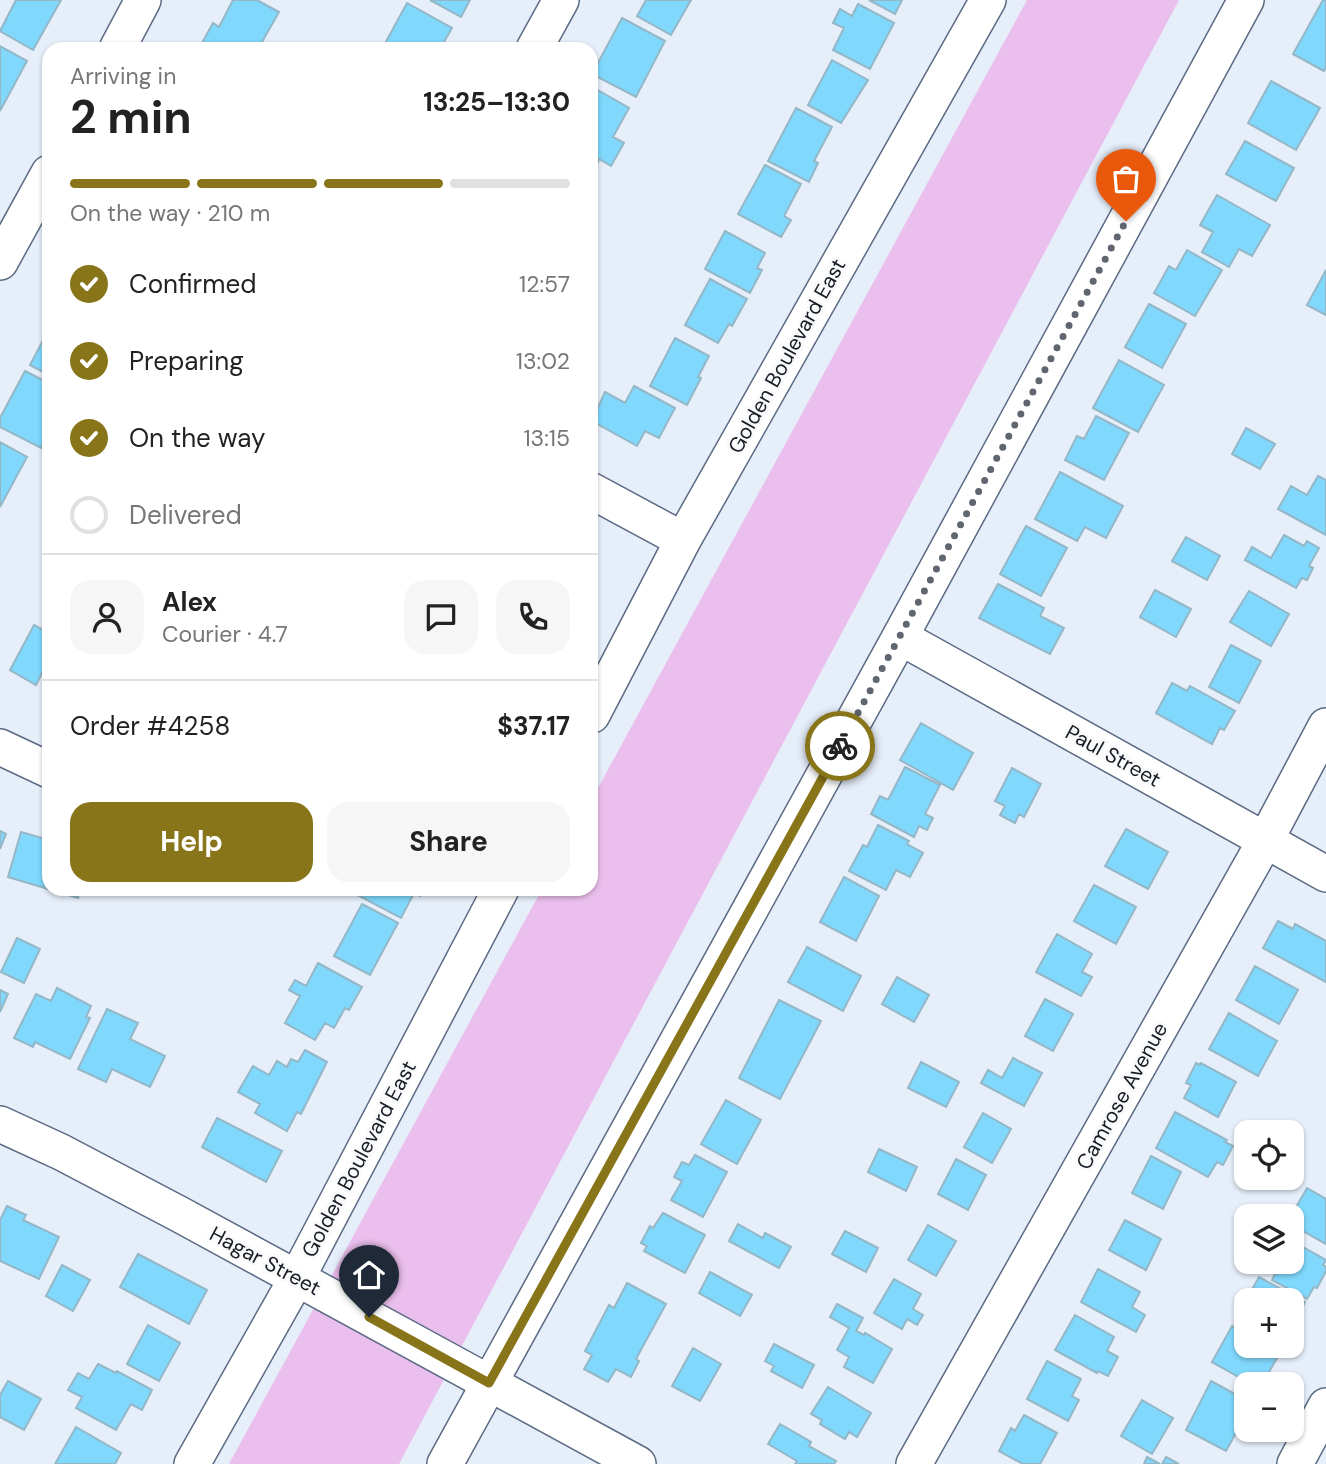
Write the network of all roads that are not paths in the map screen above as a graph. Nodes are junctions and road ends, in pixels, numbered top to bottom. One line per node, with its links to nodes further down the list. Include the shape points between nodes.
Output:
1 (143, 0): 5 (street)
2 (561, 0): 6 (street)
3 (988, 0): 10 (street, Golden Boulevard East)
4 (1246, 0): 11 (street)
5 (121, 42)
6 (538, 42)
7 (42, 186): 8 (street)
8 (0, 262)
9 (598, 494): 10 (street)
10 (683, 540): 12 (street, Golden Boulevard East)
11 (900, 637): 16 (street, Paul Street); 21 (street)
12 (598, 703)
13 (1326, 726): 16 (street, Camrose Avenue)
14 (0, 747): 15 (street)
15 (42, 767)
16 (1265, 841): 17 (street, Paul Street); 26 (street, Camrose Avenue)
17 (1326, 874)
18 (496, 896): 20 (street, Golden Boulevard East)
19 (0, 1124): 20 (street, Hagar Street)
20 (297, 1278): 21 (street, Hagar Street); 23 (street, Golden Boulevard East)
21 (489, 1383): 24 (street); 25 (street, Hagar Street)
22 (1326, 1406): 27 (street)
23 (192, 1464)
24 (445, 1464)
25 (638, 1464)
26 (914, 1464)
27 (1295, 1464)

